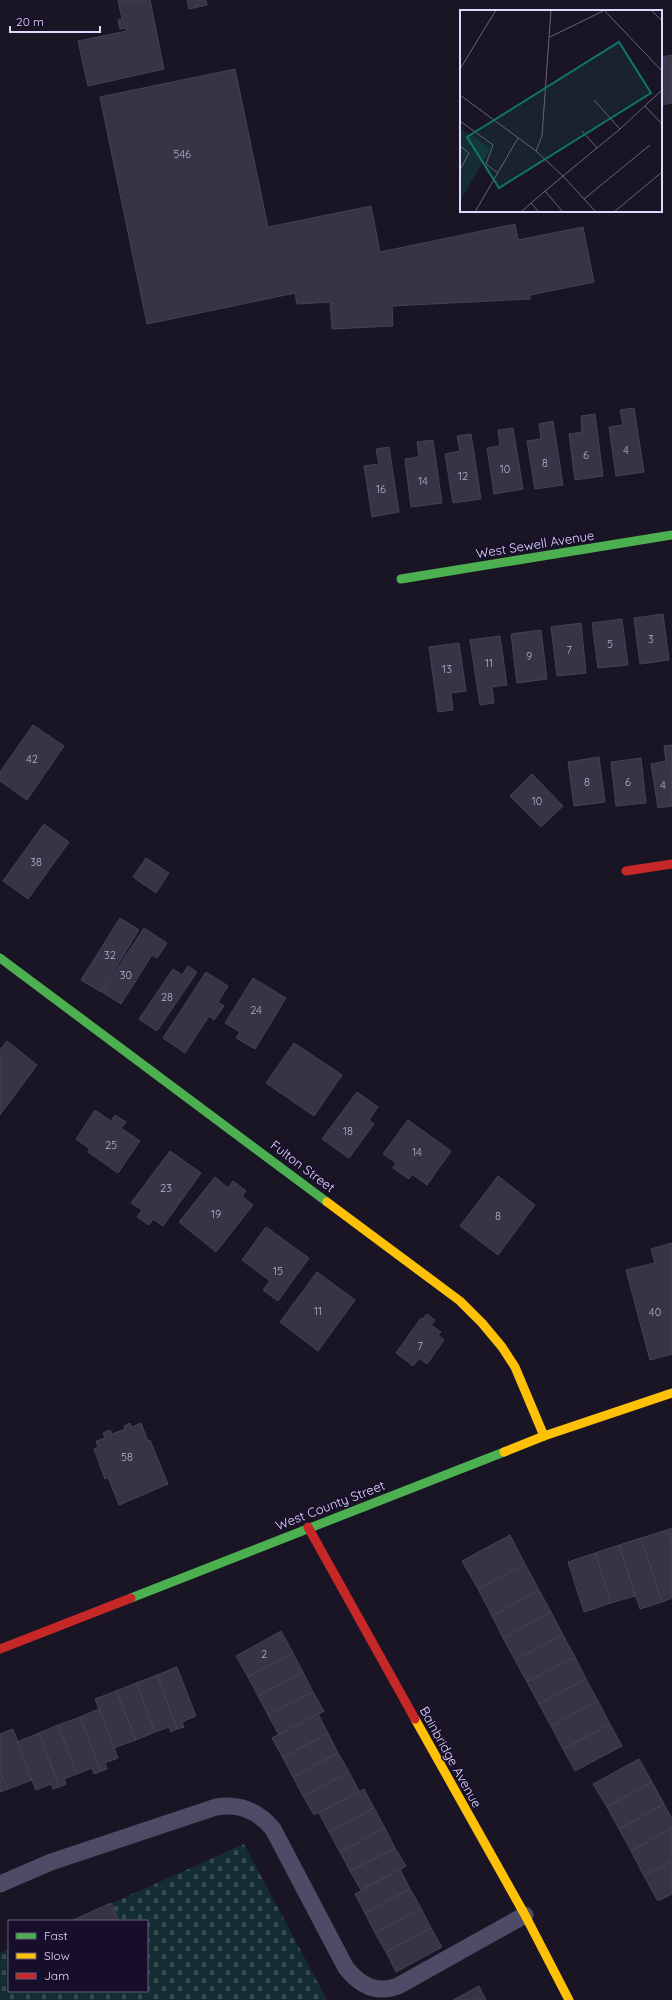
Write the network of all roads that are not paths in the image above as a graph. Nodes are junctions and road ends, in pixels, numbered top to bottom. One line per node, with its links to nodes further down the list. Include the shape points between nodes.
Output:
1 (672, 535): 2 (street, West Sewell Avenue)
2 (401, 579)
3 (672, 864): 4 (street)
4 (626, 871)
5 (0, 958): 7 (street, Fulton Street, via 460,1301 503,1348 532,1405)
6 (672, 1393): 7 (street, West County Street)
7 (544, 1436): 8 (street, West County Street)
8 (308, 1528): 9 (street, West County Street); 11 (street, Bainbridge Avenue)
9 (0, 1649)
10 (0, 1884): 11 (lane, via 51,1862 228,1805 250,1810 263,1819 272,1830 346,1968 368,1987 378,1990 398,1986)
11 (525, 1915): 12 (street, Bainbridge Avenue)
12 (569, 2000)

